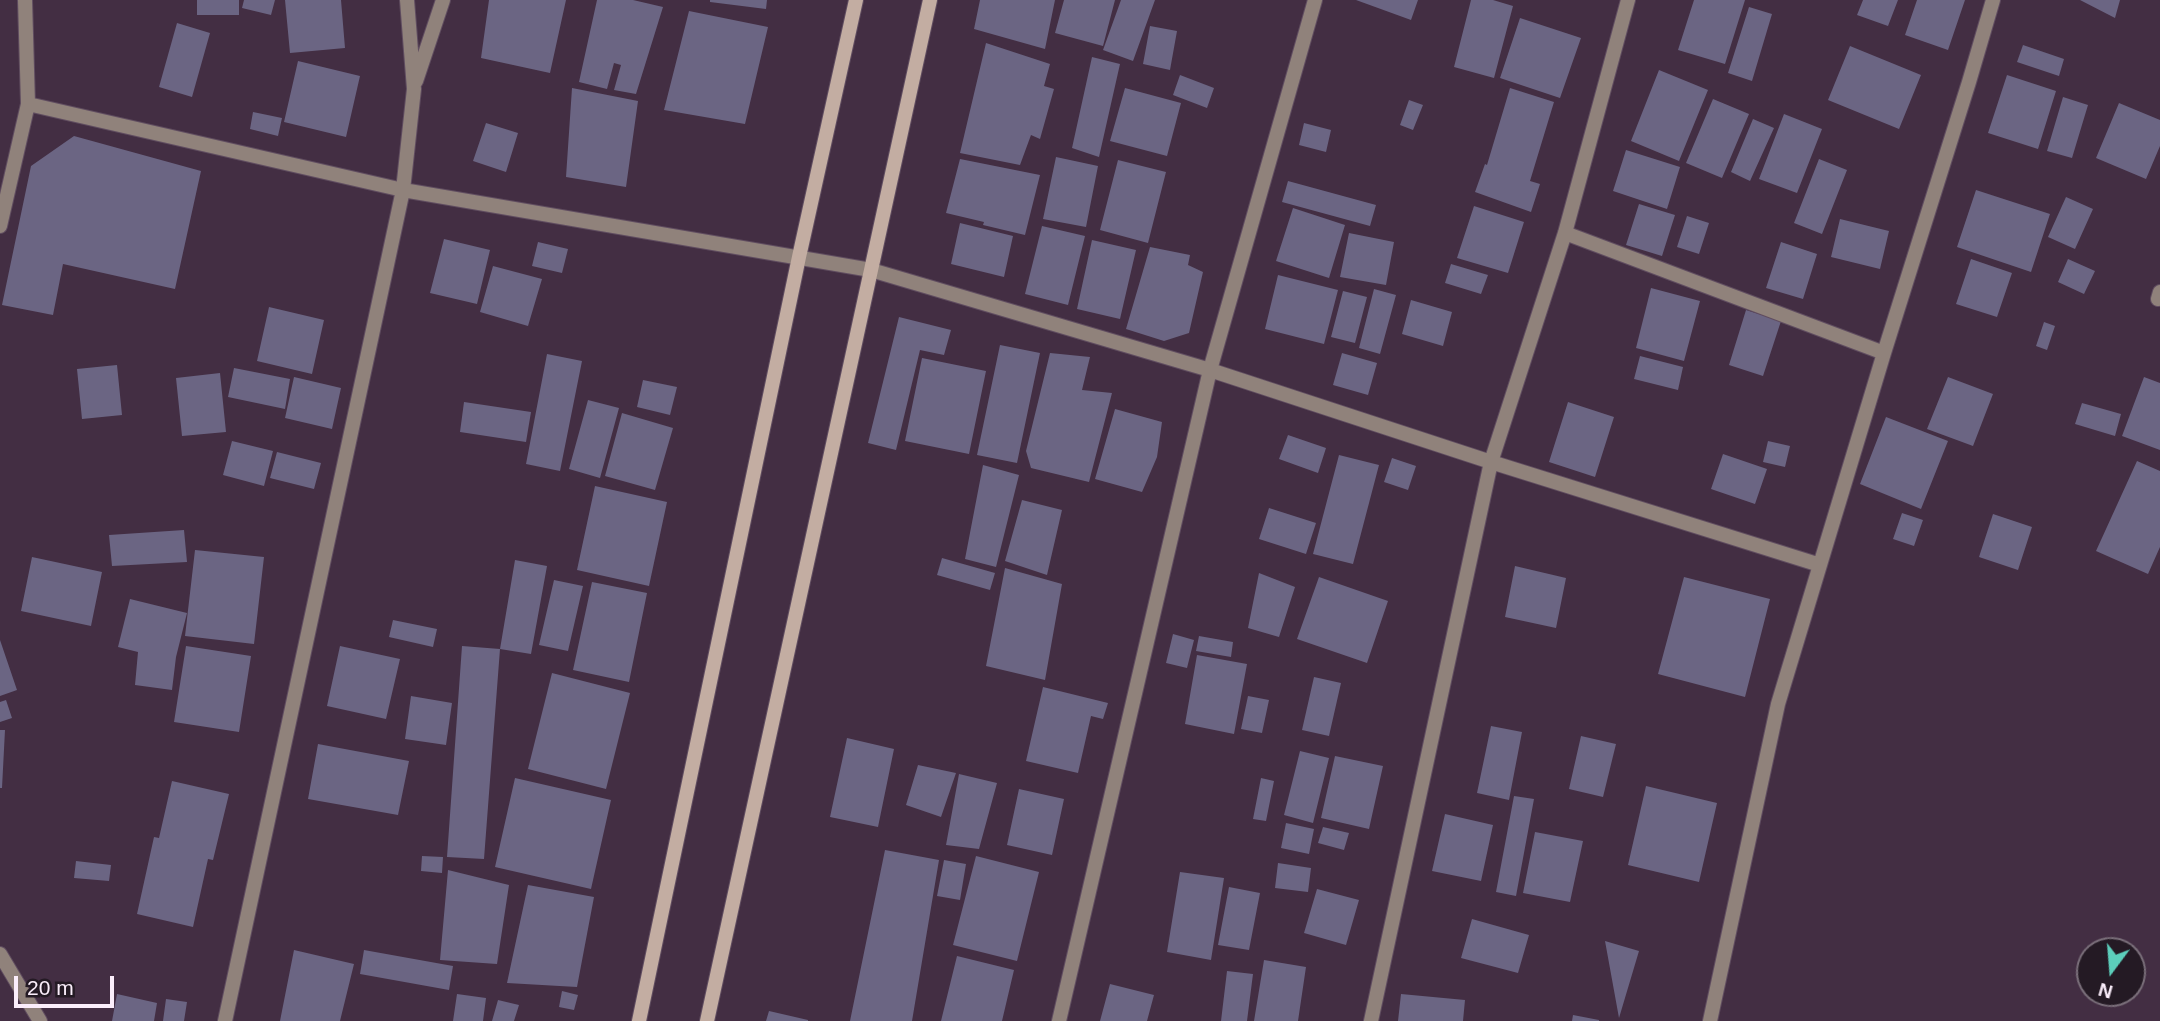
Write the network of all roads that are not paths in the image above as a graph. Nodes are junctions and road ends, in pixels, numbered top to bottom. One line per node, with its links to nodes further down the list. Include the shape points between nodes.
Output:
1 (25, 0): 10 (street)
2 (407, 0): 9 (street)
3 (443, 0): 9 (street)
4 (856, 0): 14 (main road)
5 (930, 0): 15 (main road)
6 (1315, 0): 17 (street)
7 (1628, 0): 13 (street)
8 (1993, 0): 16 (street)
9 (414, 89): 11 (street)
10 (28, 104): 11 (street); 12 (street)
11 (403, 190): 14 (street); 22 (street)
12 (0, 226)
13 (1564, 233): 16 (street); 18 (street)
14 (799, 257): 15 (street); 23 (main road)
15 (871, 270): 17 (street); 24 (main road)
16 (1884, 353): 19 (street)
17 (1210, 370): 18 (street); 25 (street)
18 (1491, 462): 19 (street); 26 (street)
19 (1820, 565): 27 (street, via 1778,704)
20 (0, 954): 21 (street)
21 (40, 1021)
22 (225, 1021)
23 (639, 1021)
24 (707, 1021)
25 (1059, 1021)
26 (1371, 1021)
27 (1710, 1021)

